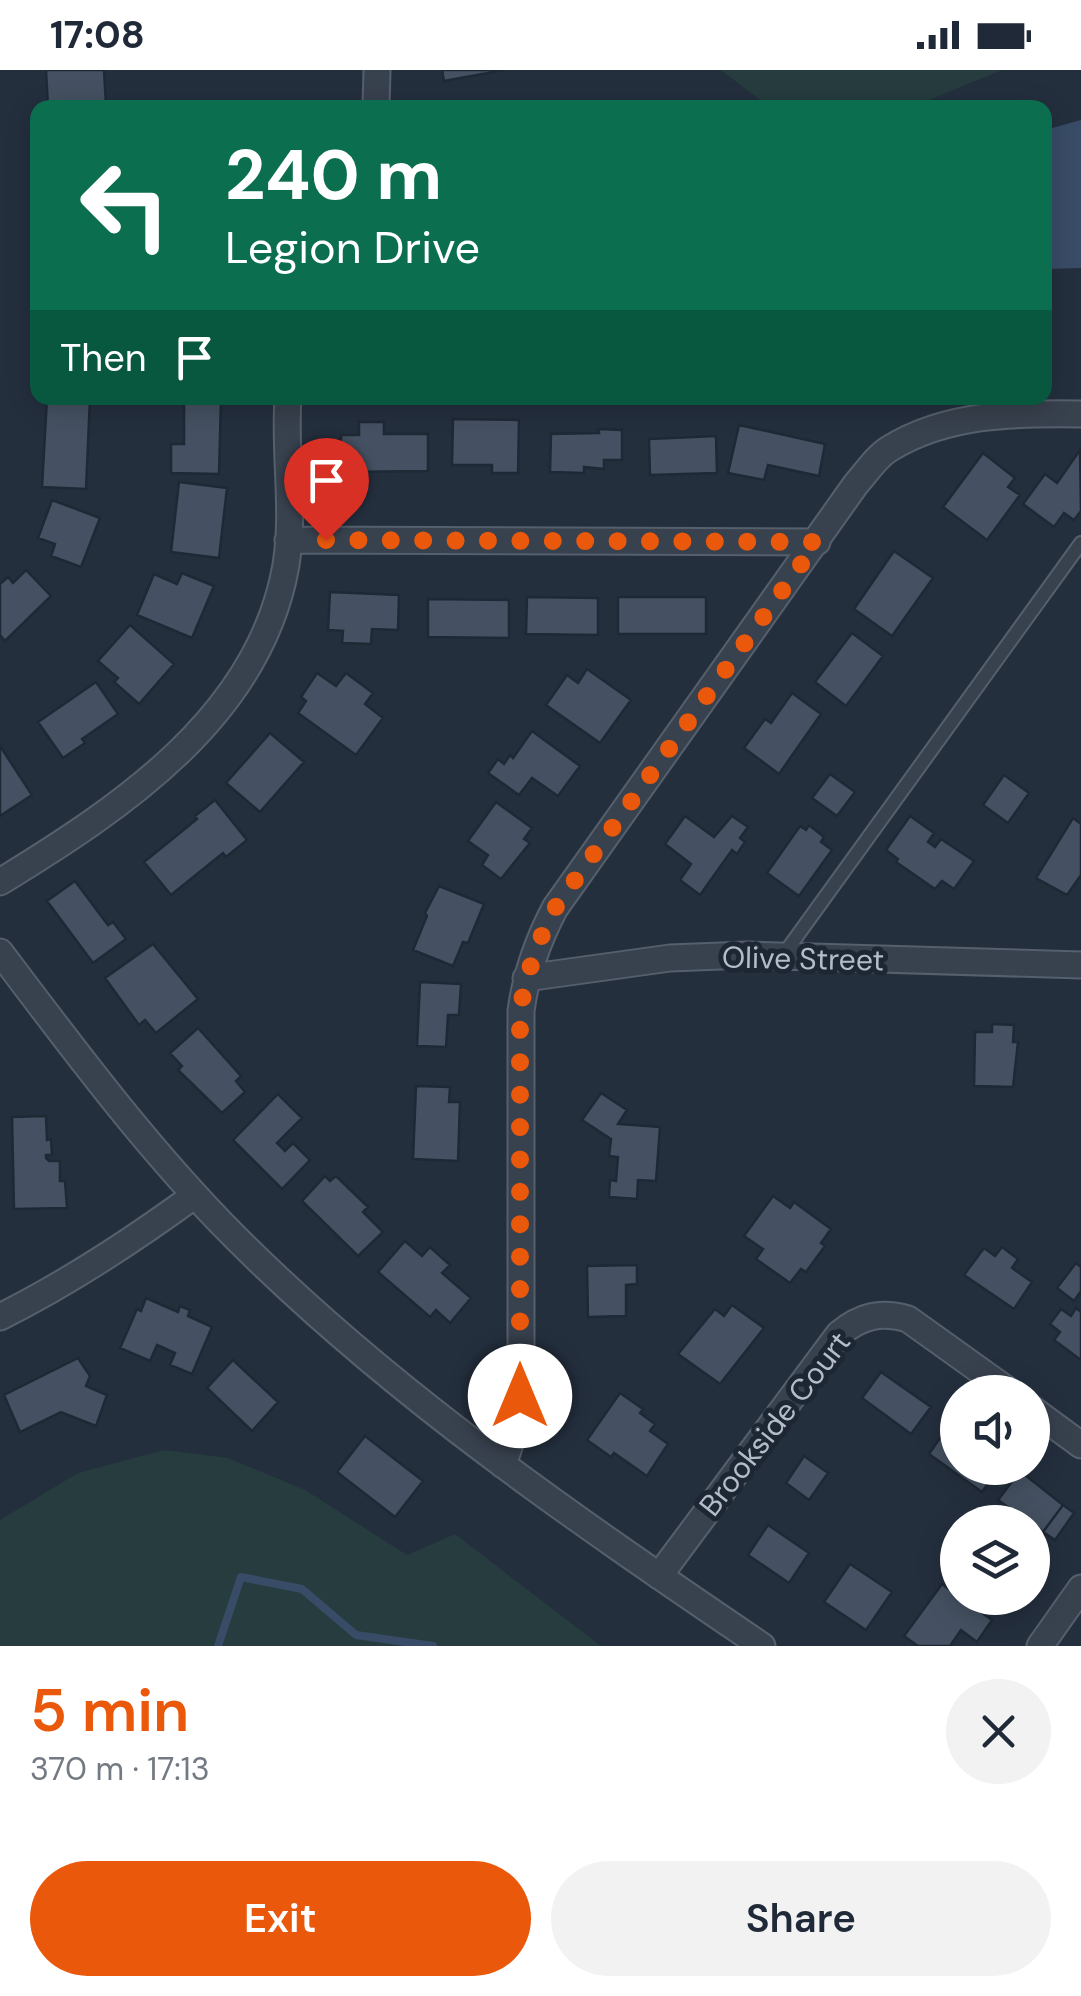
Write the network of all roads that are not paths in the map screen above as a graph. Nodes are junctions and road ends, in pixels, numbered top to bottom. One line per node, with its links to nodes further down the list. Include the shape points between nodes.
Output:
1 (377, 70): 2 (street)
2 (376, 100)
3 (288, 405): 5 (street)
4 (1081, 414): 6 (street, via 971,418 886,450)
5 (288, 540): 6 (street); 8 (street, via 278,592 234,693 120,804)
6 (817, 542): 12 (street, via 555,908)
7 (1081, 543): 10 (lane)
8 (0, 882)
9 (0, 952): 13 (street)
10 (782, 957): 11 (street, Olive Street); 12 (street, Olive Street, via 670,958)
11 (1081, 965)
12 (526, 978): 18 (street, via 520,1010 520,1396)
13 (195, 1195): 14 (street, via 102,1261); 18 (street, via 385,1374)
14 (0, 1317)
15 (986, 1375): 19 (street, Brookside Court, via 908,1319 871,1315 854,1322)
16 (1050, 1422): 17 (street)
17 (1081, 1445)
18 (503, 1465): 19 (street)
19 (659, 1576): 21 (street)
20 (1081, 1588): 22 (street)
21 (762, 1646)
22 (1040, 1646)

